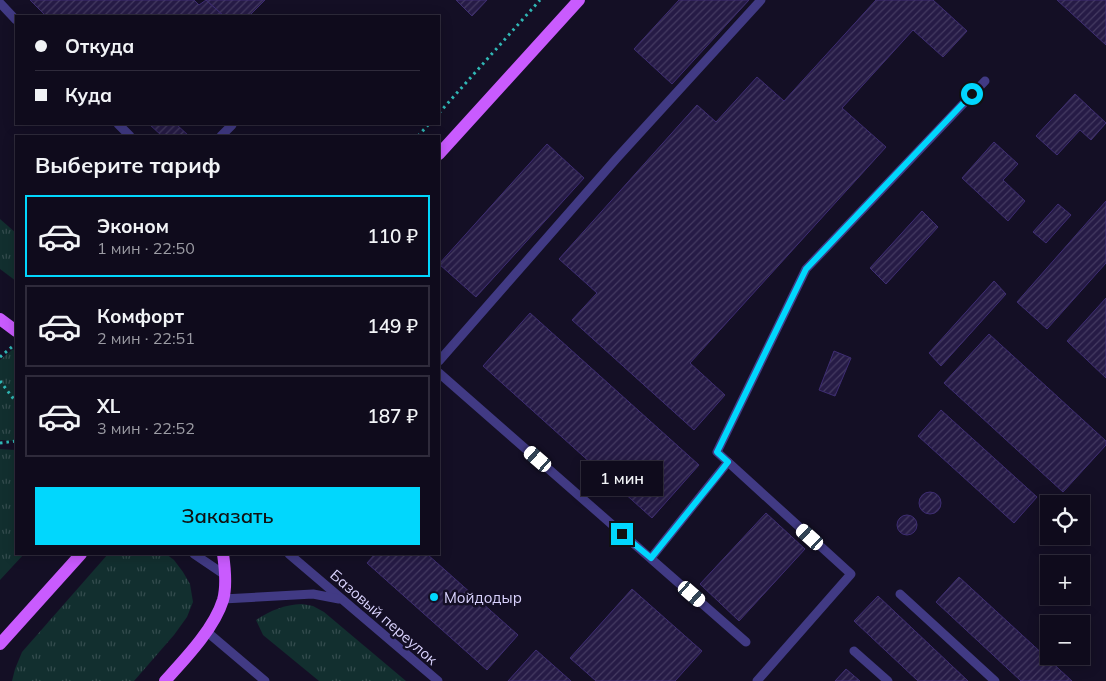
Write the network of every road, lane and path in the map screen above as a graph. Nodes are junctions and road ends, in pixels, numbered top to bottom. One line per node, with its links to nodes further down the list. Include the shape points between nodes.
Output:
1 (540, 0): 7 (path)
2 (579, 0): 14 (main road)
3 (761, 0): 19 (lane)
4 (0, 3): 5 (lane)
5 (15, 19)
6 (985, 81): 25 (lane, via 806,269 717,452)
7 (440, 112)
8 (119, 125): 11 (lane)
9 (232, 125): 12 (lane)
10 (428, 125): 13 (path)
11 (129, 135)
12 (222, 135)
13 (419, 135)
14 (440, 153)
15 (0, 319): 16 (main road)
16 (15, 331)
17 (15, 343): 18 (path)
18 (0, 357)
19 (440, 360)
20 (440, 374): 30 (lane)
21 (0, 381): 22 (path)
22 (15, 401)
23 (15, 441): 24 (path)
24 (0, 442)
25 (728, 462): 30 (lane); 42 (lane, via 851,574)
26 (80, 555): 37 (main road)
27 (195, 555): 31 (lane)
28 (223, 555): 31 (main road)
29 (290, 555): 34 (lane, Базовый переулок)
30 (651, 558): 36 (lane)
31 (225, 575): 33 (main road)
32 (900, 594): 44 (lane)
33 (223, 599): 34 (lane, via 313,594); 35 (main road)
34 (344, 601): 41 (lane, Базовый переулок)
35 (206, 631): 39 (main road); 40 (lane)
36 (746, 642)
37 (0, 644)
38 (854, 651): 43 (lane)
39 (164, 681)
40 (264, 681)
41 (438, 681)
42 (757, 681)
43 (888, 681)
44 (995, 681)

